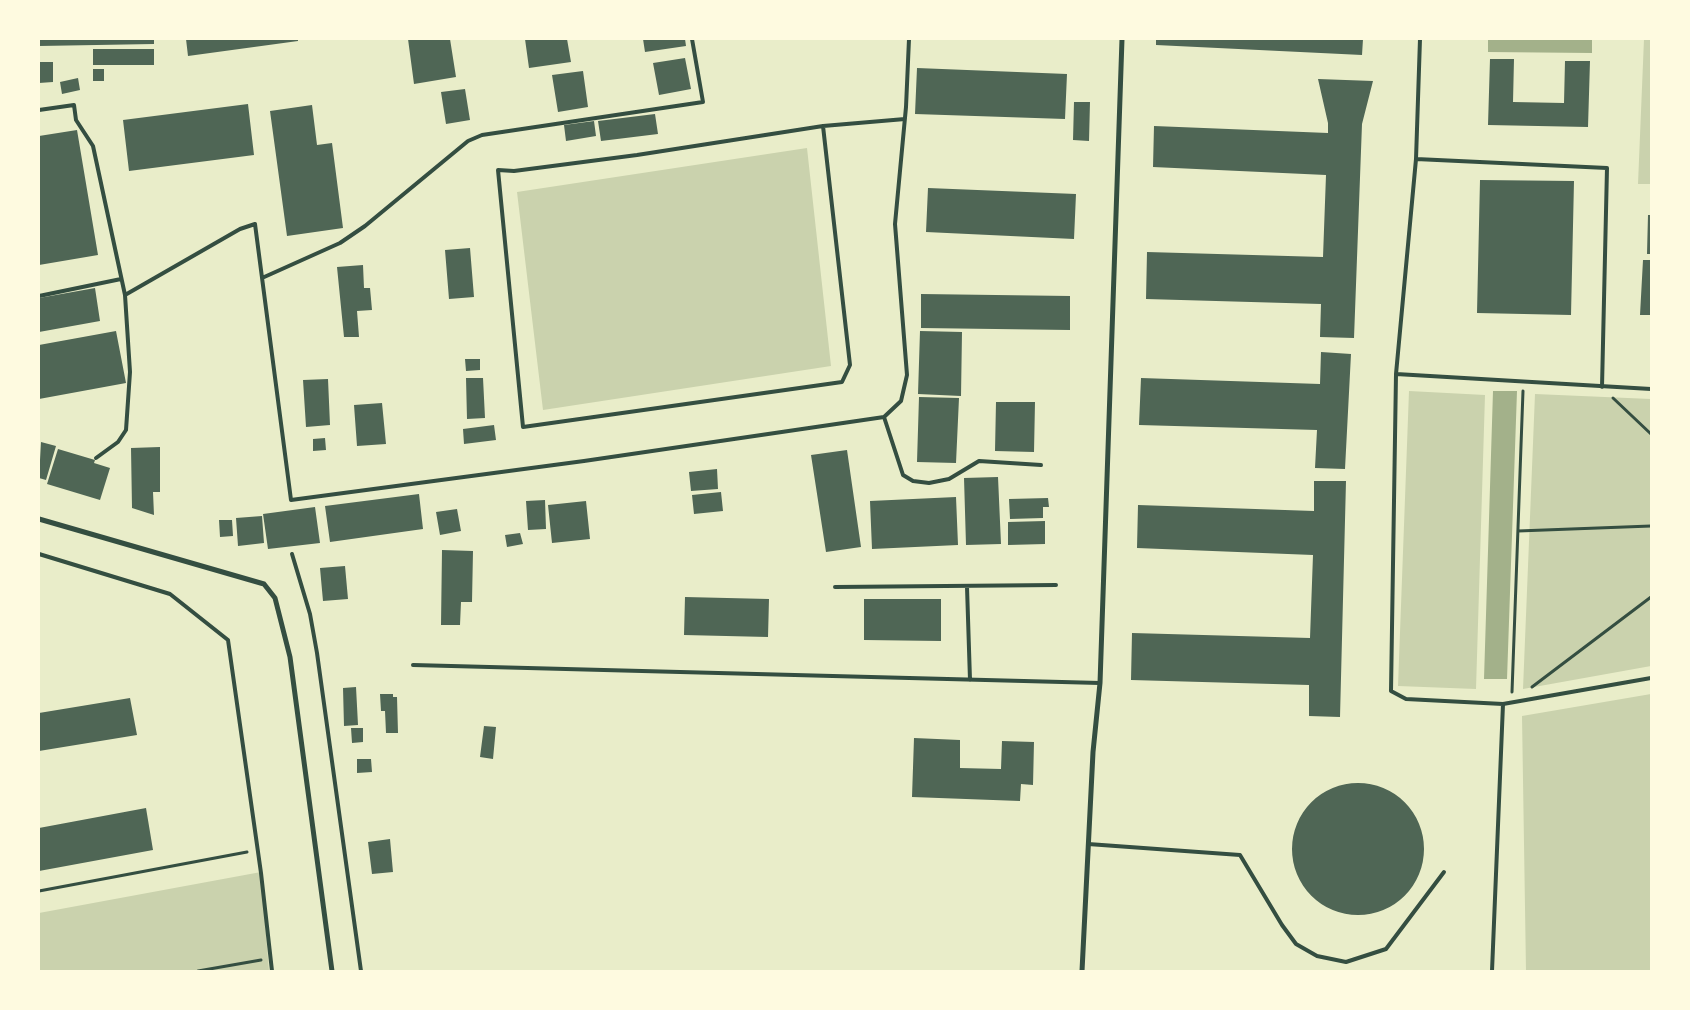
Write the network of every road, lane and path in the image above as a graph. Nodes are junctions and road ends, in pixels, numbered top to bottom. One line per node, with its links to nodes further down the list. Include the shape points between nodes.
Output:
1 (692, 39): 9 (lane, via 702,102 482,135 468,140 366,226 340,243)
2 (909, 39): 6 (lane)
3 (1122, 39): 33 (street)
4 (1420, 39): 8 (lane)
5 (39, 110): 10 (lane, via 74,105 76,120 93,146)
6 (905, 119): 7 (lane); 17 (lane, via 895,224 907,375 901,401)
7 (823, 126): 7 (lane, via 850,365 842,382 523,427 498,170 514,171 637,156)
8 (1416, 159): 13 (lane); 15 (lane, via 1607,168)
9 (262, 278): 11 (lane, via 255,224 240,229); 17 (lane, via 292,500)
10 (122, 279): 11 (lane); 12 (lane)
11 (125, 295): 19 (lane, via 130,372 126,430 118,442)
12 (39, 296)
13 (1396, 374): 14 (lane); 35 (lane, via 1391,691 1406,699)
14 (1524, 383): 15 (lane); 23 (path)
15 (1602, 387): 16 (lane); 18 (path)
16 (1651, 389)
17 (884, 417): 20 (lane, via 903,475 913,481 929,483 949,478 979,461)
18 (1651, 434)
19 (96, 458)
20 (1041, 465)
21 (39, 519): 44 (street, via 264,584 275,598 290,657)
22 (1651, 526): 23 (path)
23 (1518, 530): 34 (path)
24 (39, 554): 37 (lane, via 170,594 228,640)
25 (292, 554): 45 (lane, via 310,614 317,653)
26 (1056, 585): 28 (lane)
27 (835, 587): 28 (lane)
28 (968, 587): 32 (lane)
29 (1651, 597): 34 (path)
30 (413, 666): 32 (lane)
31 (1651, 678): 34 (lane)
32 (970, 680): 33 (lane)
33 (1100, 683): 36 (street, via 1092,752)
34 (1512, 702): 35 (lane)
35 (1503, 704): 47 (lane)
36 (1088, 844): 38 (lane, via 1240,855 1296,944 1317,956 1346,962 1386,949); 46 (street)
37 (258, 849): 39 (path); 40 (lane)
38 (1444, 872)
39 (39, 892)
40 (271, 958): 41 (path); 43 (lane)
41 (216, 970): 42 (path)
42 (198, 971)
43 (272, 971)
44 (332, 971)
45 (361, 971)
46 (1082, 971)
47 (1492, 971)

